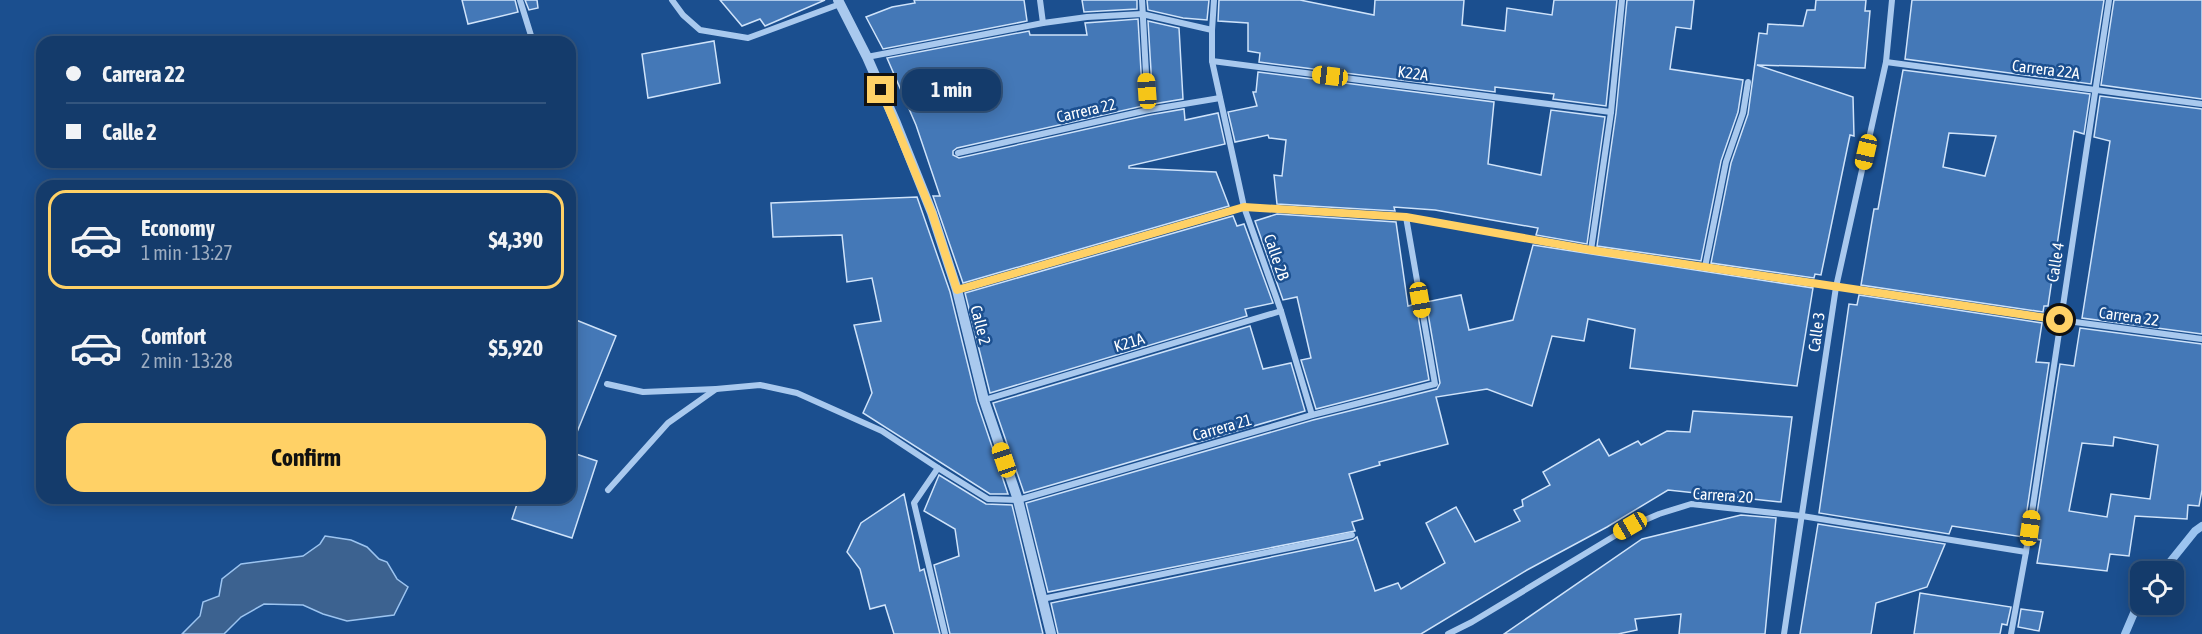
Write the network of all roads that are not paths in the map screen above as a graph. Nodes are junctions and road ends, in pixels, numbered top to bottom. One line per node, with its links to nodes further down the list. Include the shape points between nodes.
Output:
1 (520, 0): 13 (street)
2 (672, 0): 9 (street, via 700,30 748,38)
3 (1040, 0): 11 (street)
4 (1142, 0): 10 (street)
5 (1214, 0): 12 (street, Calle 2B)
6 (1622, 0): 22 (street)
7 (1892, 0): 16 (street, Calle 3)
8 (2109, 0): 18 (street, Calle 4)
9 (839, 2): 14 (street, Calle 2)
10 (1142, 14): 11 (street); 12 (street); 21 (street)
11 (1043, 23): 14 (street)
12 (1212, 30): 15 (street, Calle 2B)
13 (531, 36)
14 (867, 57): 29 (street, Calle 2, via 932,213)
15 (1212, 61): 19 (street, Calle 2B); 22 (street, K22A)
16 (1886, 62): 18 (street, Carrera 22A); 28 (street, Calle 3)
17 (1748, 82): 27 (street, via 1743,113 1726,162)
18 (2095, 89): 20 (street, Carrera 22A); 31 (street, Calle 4)
19 (1220, 98): 21 (street, Carrera 22); 24 (street, Calle 2B)
20 (2202, 104)
21 (1148, 110): 23 (street, Carrera 22)
22 (1611, 112): 26 (street)
23 (958, 153)
24 (1244, 207): 25 (street, Carrera 22); 29 (street, Carrera 22); 30 (street, Calle 2B)
25 (1406, 217): 26 (street, Carrera 22); 36 (street, Carrera 21, via 1435,384)
26 (1591, 250): 27 (street, Carrera 22)
27 (1705, 267): 28 (street, Carrera 22)
28 (1836, 287): 31 (street, Carrera 22); 40 (street, Calle 3)
29 (957, 290): 35 (street, Calle 2)
30 (1281, 310): 35 (street, K21A); 36 (street, Calle 2B)
31 (2060, 320): 32 (street, Carrera 22); 42 (street, Calle 4)
32 (2202, 339)
33 (607, 384): 34 (street, Carrera 21, via 643,392)
34 (716, 389): 37 (street, Carrera 21, via 760,385 797,393 882,431); 38 (street, via 668,423)
35 (984, 400): 39 (street, Calle 2)
36 (1312, 415): 39 (street, Carrera 21)
37 (938, 468): 39 (street, Carrera 21, via 988,498); 44 (street, via 914,503)
38 (608, 490)
39 (1018, 500): 43 (street, Calle 2)
40 (1802, 516): 42 (street, Carrera 20); 46 (street, Carrera 20, via 1690,504 1659,514 1630,526); 47 (street, Calle 3)
41 (1352, 535): 43 (street)
42 (2026, 552): 48 (street, Calle 4)
43 (1042, 599): 45 (street, Calle 2)
44 (945, 634)
45 (1051, 634)
46 (1448, 634)
47 (1784, 634)
48 (2011, 634)

